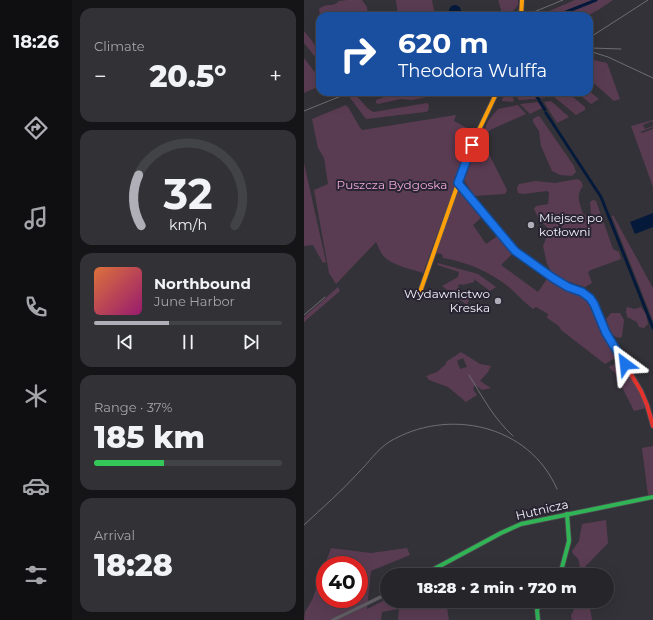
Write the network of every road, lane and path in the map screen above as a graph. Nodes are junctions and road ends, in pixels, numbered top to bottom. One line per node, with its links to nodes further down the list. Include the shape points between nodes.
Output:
1 (522, 0): 2 (street)
2 (522, 12)
3 (495, 96): 4 (street)
4 (458, 183): 5 (street); 6 (street, via 515,251 553,278 590,298 606,333 641,391)
5 (420, 292)
6 (653, 426)
7 (653, 497): 8 (street, Hutnicza)
8 (567, 514): 9 (street, Hutnicza, via 512,528); 10 (street, via 569,541)
9 (436, 568)
10 (562, 568)
11 (380, 597): 13 (street)
12 (538, 608): 14 (street)
13 (333, 620)
14 (538, 620)

